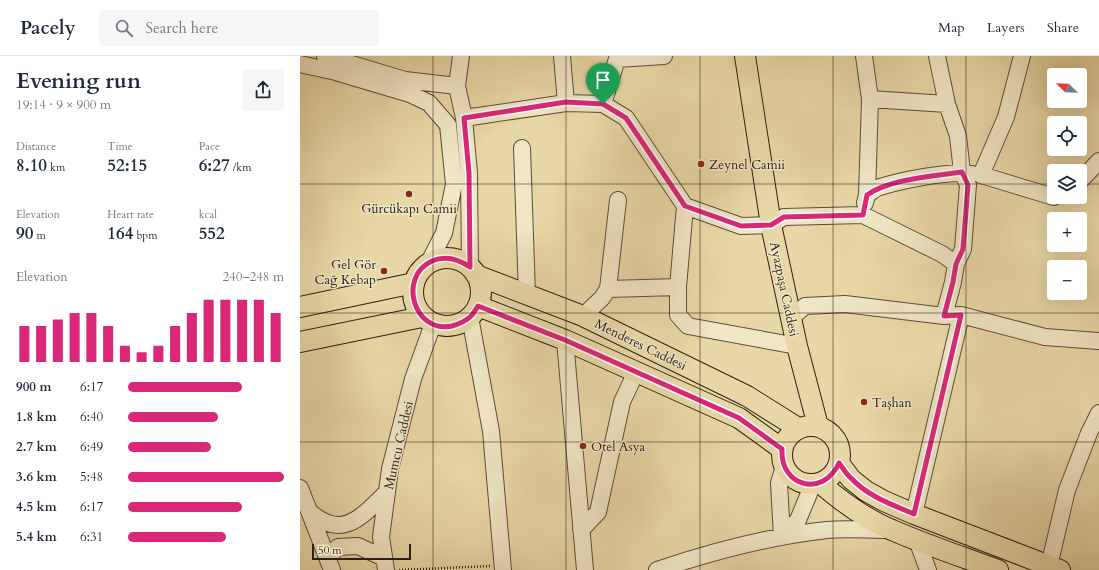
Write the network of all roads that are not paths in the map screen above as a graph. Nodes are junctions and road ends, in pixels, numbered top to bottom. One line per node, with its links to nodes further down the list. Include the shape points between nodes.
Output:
1 (325, 56): 9 (street)
2 (461, 56): 11 (street)
3 (562, 56): 13 (street)
4 (664, 56): 14 (street, via 617,60)
5 (745, 56): 27 (main road, Ayazpaşa Caddesi)
6 (864, 56): 12 (street)
7 (937, 56): 15 (street)
8 (1022, 56): 21 (street, via 1006,117)
9 (368, 63): 11 (street, via 405,80)
10 (300, 64): 28 (street, via 410,94 429,103 448,126 454,184 444,233)
11 (457, 86): 16 (street)
12 (870, 99): 15 (street); 22 (street)
13 (566, 102): 14 (street); 16 (street)
14 (603, 104): 25 (street, via 626,118)
15 (947, 104): 19 (street, via 958,136)
16 (464, 118): 30 (street)
17 (522, 148): 34 (street)
18 (1099, 161): 20 (street)
19 (962, 172): 21 (street); 22 (street, via 914,179 876,189); 29 (street, via 968,185 963,249)
20 (1087, 174)
21 (981, 176): 23 (street)
22 (867, 195): 26 (street)
23 (1047, 195)
24 (618, 200): 33 (street)
25 (685, 206): 27 (street, via 741,226); 32 (street)
26 (863, 215): 27 (street, via 784,217); 29 (street, via 942,254)
27 (771, 225): 40 (main road, Ayazpaşa Caddesi)
28 (428, 264): 30 (main road, via 438,259 449,258 460,261); 31 (main road, via 419,272)
29 (956, 264): 39 (street)
30 (473, 271): 34 (main road, Menderes Caddesi); 36 (main road, via 480,285 481,296)
31 (414, 282): 35 (main road); 41 (main road, via 412,294 415,306)
32 (678, 287): 33 (street); 45 (street, via 678,315 688,326)
33 (608, 289): 38 (street)
34 (527, 295): 38 (main road, Menderes Caddesi)
35 (300, 308)
36 (474, 312): 41 (main road, via 459,324 446,327); 42 (main road, Menderes Caddesi); 65 (street, via 491,431)
37 (961, 315): 39 (street); 43 (street, via 1045,337); 57 (street)
38 (583, 316): 49 (main road, Menderes Caddesi, via 747,396)
39 (944, 316): 40 (street, via 845,304 805,306)
40 (791, 318): 45 (main road, Ayazpaşa Caddesi)
41 (428, 320): 44 (main road); 55 (street, Mumcu Caddesi, via 390,469)
42 (565, 340): 46 (main road, Menderes Caddesi); 58 (street)
43 (1099, 341)
44 (300, 342)
45 (797, 346): 48 (main road, Ayazpaşa Caddesi)
46 (636, 372): 51 (main road, Menderes Caddesi, via 739,418); 58 (street, via 622,402 598,512)
47 (1099, 413): 50 (street)
48 (818, 426): 49 (main road); 52 (main road, via 834,436 839,445)
49 (798, 428): 51 (main road, via 788,437)
50 (1094, 436): 64 (street, via 1067,490)
51 (783, 458): 53 (main road, via 789,474 796,480 804,484); 60 (street, via 779,483)
52 (839, 463): 53 (main road, via 829,478); 57 (main road, via 851,479 866,491)
53 (817, 484): 59 (main road, via 863,515); 60 (street, via 798,520)
54 (300, 488): 56 (street)
55 (387, 492): 56 (street, via 361,517 347,524 327,524); 63 (street, Mumcu Caddesi, via 381,538)
56 (310, 512): 62 (street)
57 (914, 514): 64 (main road)
58 (581, 530): 66 (street)
59 (891, 530): 60 (street, via 828,530); 61 (main road)
60 (782, 537): 67 (street, via 697,557)
61 (917, 540): 68 (street); 69 (main road)
62 (330, 563): 63 (street, via 338,547 358,546)
63 (385, 564)
64 (1055, 568)
65 (503, 570)
66 (585, 570)
67 (657, 570)
68 (928, 570)
69 (998, 570)

